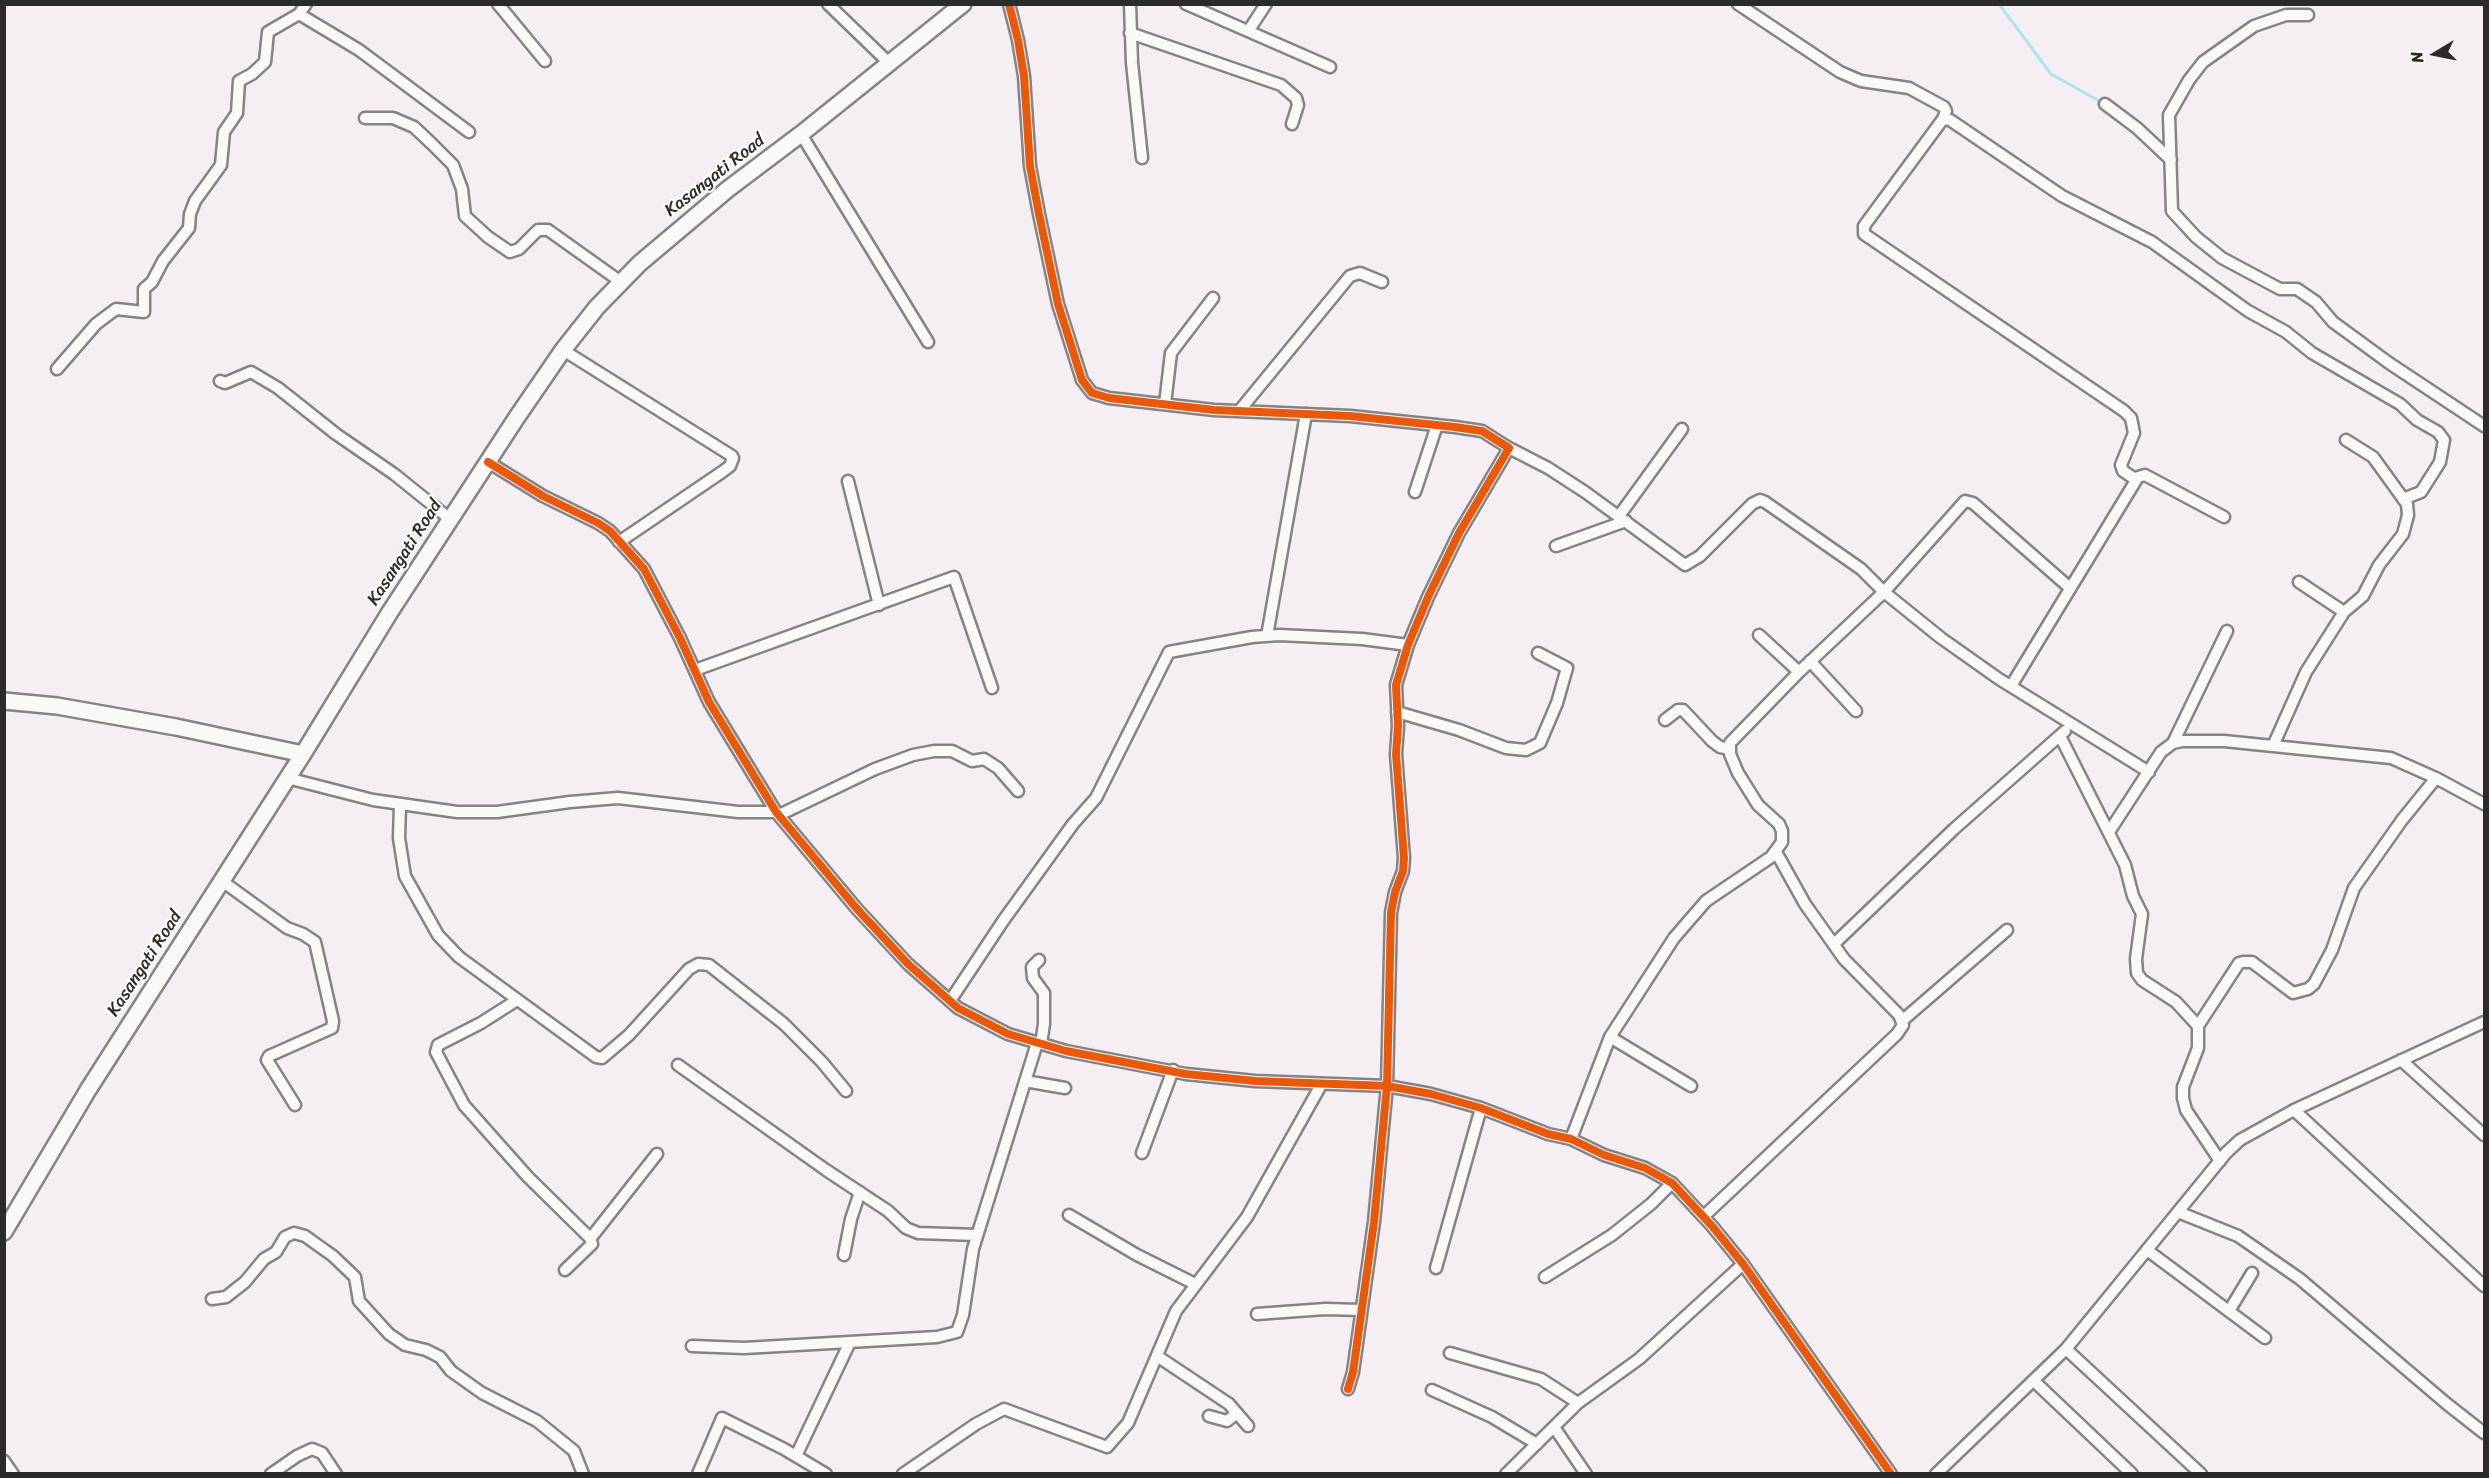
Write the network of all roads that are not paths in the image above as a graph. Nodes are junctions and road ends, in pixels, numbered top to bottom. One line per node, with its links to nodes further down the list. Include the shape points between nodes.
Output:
1 (498, 4): 13 (street)
2 (828, 4): 14 (street)
3 (963, 4): 14 (street, Kasangati Road)
4 (1009, 4): 31 (street, via 1024,76 1030,166 1039,214 1058,304 1082,380 1092,393 1109,398)
5 (1130, 4): 12 (street)
6 (1186, 4): 11 (street)
7 (1266, 4): 11 (street)
8 (1738, 4): 18 (street, via 1840,72 1861,81 1909,88 1942,104 1946,111)
9 (302, 9): 20 (street); 29 (street, via 268,32 265,62 239,81 237,113 224,132 221,165 195,201 189,228 144,289 144,312 116,309 96,324)
10 (2308, 15): 23 (street, via 2286,15 2254,26 2203,62 2169,115)
11 (1249, 30): 15 (street)
12 (1130, 33): 19 (street, via 1281,85 1296,98 1298,105); 22 (street)
13 (545, 61)
14 (889, 63): 21 (street, Kasangati Road)
15 (1330, 67)
16 (2105, 104): 23 (street)
17 (365, 118): 24 (street, via 393,118 414,127 453,165 462,189 465,216 510,252 519,249 538,230 548,230)
18 (1943, 118): 40 (street, via 1864,226 1864,234 2124,411 2131,418 2134,433 2121,465); 43 (street, via 2062,196 2152,242 2286,332 2312,354 2400,404 2438,432 2444,440 2440,462 2421,492)
19 (1292, 124)
20 (469, 132)
21 (801, 134): 24 (street, Kasangati Road, via 712,202); 27 (street)
22 (1142, 158)
23 (2170, 160): 35 (street, via 2172,211 2196,237 2248,273 2280,288 2297,289 2316,302 2333,322)
24 (621, 282): 28 (street, Kasangati Road)
25 (1382, 282): 32 (street, via 1360,273 1350,276)
26 (1213, 298): 31 (street, via 1171,353)
27 (928, 342)
28 (563, 350): 39 (street, Kasangati Road); 47 (street, via 733,458 722,472)
29 (57, 369)
30 (220, 381): 45 (street, via 225,383 250,372 278,388)
31 (1165, 404): 32 (street, via 1214,411)
32 (1240, 410): 33 (street)
33 (1306, 414): 34 (street); 56 (street)
34 (1437, 425): 38 (street, via 1482,431); 42 (street)
35 (2484, 426)
36 (1682, 429): 46 (street)
37 (2346, 440): 43 (street, via 2373,457)
38 (1509, 448): 46 (street, via 1548,468); 57 (street, via 1459,534)
39 (488, 462): 45 (street, Kasangati Road); 47 (street, via 543,496 598,523)
40 (2135, 479): 44 (street, via 2145,475); 50 (street)
41 (848, 481): 52 (street)
42 (1415, 492)
43 (2403, 499): 53 (street, via 2408,515 2403,534 2362,596)
44 (2224, 517)
45 (450, 519): 73 (street, Kasangati Road)
46 (1622, 519): 48 (street); 51 (street, via 1688,565 1760,500 1861,569)
47 (619, 542): 60 (street, via 644,569)
48 (1556, 546)
49 (2299, 582): 53 (street)
50 (2070, 588): 51 (street, via 1973,503 1965,501); 62 (street)
51 (1884, 592): 59 (street); 62 (street, via 1941,638)
52 (879, 605): 60 (street); 63 (street, via 954,577)
53 (2344, 612): 71 (street, via 2306,672)
54 (2227, 631): 70 (street)
55 (1759, 635): 61 (street)
56 (1267, 636): 57 (street, via 1303,635); 88 (street, via 1169,652 1096,798 1003,921)
57 (1408, 645): 66 (street, via 1396,685)
58 (1538, 653): 66 (street, via 1567,668 1540,743 1526,750 1506,748)
59 (1810, 661): 61 (street); 65 (street)
60 (695, 670): 80 (street, via 709,702)
61 (1799, 672): 72 (street, via 1730,743)
62 (2011, 686): 68 (street)
63 (992, 688)
64 (4, 701): 73 (street, via 176,727)
65 (1856, 711)
66 (1397, 712): 99 (street, via 1396,754 1404,858 1391,913)
67 (1665, 720): 72 (street, via 1683,710 1712,741)
68 (2073, 725): 69 (street); 74 (street)
69 (2060, 736): 81 (street); 85 (street, via 1954,829)
70 (2173, 743): 71 (street, via 2209,739); 74 (street, via 2161,752)
71 (2273, 746): 76 (street, via 2384,757)
72 (1729, 749): 82 (street, via 1738,773 1758,805 1779,824 1782,842)
73 (303, 754): 75 (street, Kasangati Road)
74 (2149, 772): 81 (street)
75 (288, 778): 79 (street); 83 (street, Kasangati Road)
76 (2436, 778): 78 (street); 91 (street, via 2354,888 2332,950 2314,984 2293,993 2252,962 2239,963)
77 (1018, 791): 80 (street, via 998,768 984,759 972,761 952,751 934,751 875,769)
78 (2484, 804)
79 (400, 805): 80 (street, via 497,812 618,798); 87 (street, via 399,838 405,876 438,935 459,957)
80 (777, 814): 88 (street, via 857,909 908,964)
81 (2109, 832): 91 (street, via 2142,914 2137,973 2176,1002)
82 (1776, 852): 85 (street, via 1805,904); 92 (street, via 1706,902 1674,938)
83 (222, 881): 103 (street, via 287,928 315,942 332,1028 267,1060); 116 (street, Kasangati Road, via 88,1090)
84 (2007, 930): 89 (street)
85 (1834, 944): 89 (street)
86 (1039, 960): 93 (street, via 1032,967 1044,993 1044,1024)
87 (517, 1000): 102 (street, via 602,1058 630,1035 689,969 698,964 709,965 784,1024); 118 (street, via 438,1044 436,1052 464,1105 528,1177)
88 (950, 1001): 93 (street, via 1008,1034)
89 (1903, 1020): 115 (street, via 1897,1034)
90 (2484, 1022): 94 (street)
91 (2198, 1026): 110 (street, via 2198,1048 2185,1080 2183,1098 2186,1110)
92 (1610, 1037): 100 (street); 107 (street)
93 (1039, 1043): 96 (street); 97 (street)
94 (2401, 1060): 105 (street); 106 (street)
95 (678, 1065): 112 (street)
96 (1173, 1070): 98 (street); 108 (street)
97 (1026, 1081): 101 (street); 117 (street)
98 (1321, 1085): 99 (street); 126 (street, via 1247,1217)
99 (1387, 1086): 104 (street); 129 (street)
100 (1691, 1086)
101 (1065, 1088)
102 (846, 1091)
103 (295, 1105)
104 (1481, 1108): 107 (street); 122 (street)
105 (2294, 1110): 110 (street, via 2240,1140); 127 (street)
106 (2484, 1135)
107 (1571, 1139): 111 (street)
108 (1142, 1153)
109 (657, 1154): 118 (street)
110 (2220, 1161): 113 (street)
111 (1672, 1183): 115 (street); 125 (street, via 1612,1235)
112 (860, 1192): 117 (street, via 918,1233); 120 (street)
113 (2178, 1212): 119 (street); 146 (street, via 2238,1236 2300,1279)
114 (1069, 1215): 126 (street)
115 (1704, 1216): 121 (street)
116 (4, 1232)
117 (977, 1235): 133 (street, via 957,1332 937,1337)
118 (591, 1239): 123 (street, via 592,1244)
119 (2147, 1250): 130 (street); 135 (street)
120 (844, 1255)
121 (1743, 1264): 141 (street, via 1639,1359); 159 (street)
122 (1436, 1268)
123 (565, 1270)
124 (2252, 1273): 130 (street)
125 (1545, 1277)
126 (1195, 1284): 137 (street, via 1176,1311)
127 (2484, 1286)
128 (212, 1299): 153 (street, via 226,1297 245,1282 264,1259 276,1252 285,1237 294,1233 305,1236 355,1276 359,1301 389,1334 405,1345 440,1357 451,1371 482,1393 537,1421 574,1451)
129 (1361, 1310): 131 (street); 139 (street)
130 (2229, 1311): 132 (street)
131 (1257, 1314)
132 (2265, 1338)
133 (850, 1342): 134 (street, via 744,1348); 148 (street)
134 (692, 1346)
135 (2066, 1349): 138 (street); 162 (street)
136 (1450, 1353): 141 (street, via 1541,1379)
137 (1157, 1356): 142 (street); 156 (street, via 1128,1423 1107,1447 1004,1409)
138 (2035, 1382): 160 (street); 161 (street)
139 (1348, 1389)
140 (1432, 1390): 147 (street, via 1492,1417)
141 (1578, 1403): 145 (street)
142 (1237, 1413): 143 (street, via 1227,1421); 144 (street)
143 (1209, 1416)
144 (1248, 1426)
145 (1554, 1427): 147 (street); 158 (street)
146 (2484, 1433)
147 (1537, 1444): 157 (street)
148 (796, 1456): 154 (street, via 722,1418); 155 (street)
149 (4, 1461): 150 (street)
150 (13, 1473)
151 (271, 1473): 152 (street, via 312,1449 322,1453)
152 (336, 1473)
153 (583, 1473)
154 (698, 1473)
155 (826, 1473)
156 (903, 1473)
157 (1506, 1473)
158 (1586, 1473)
159 (1891, 1473)
160 (1936, 1473)
161 (2132, 1473)
162 (2201, 1473)

